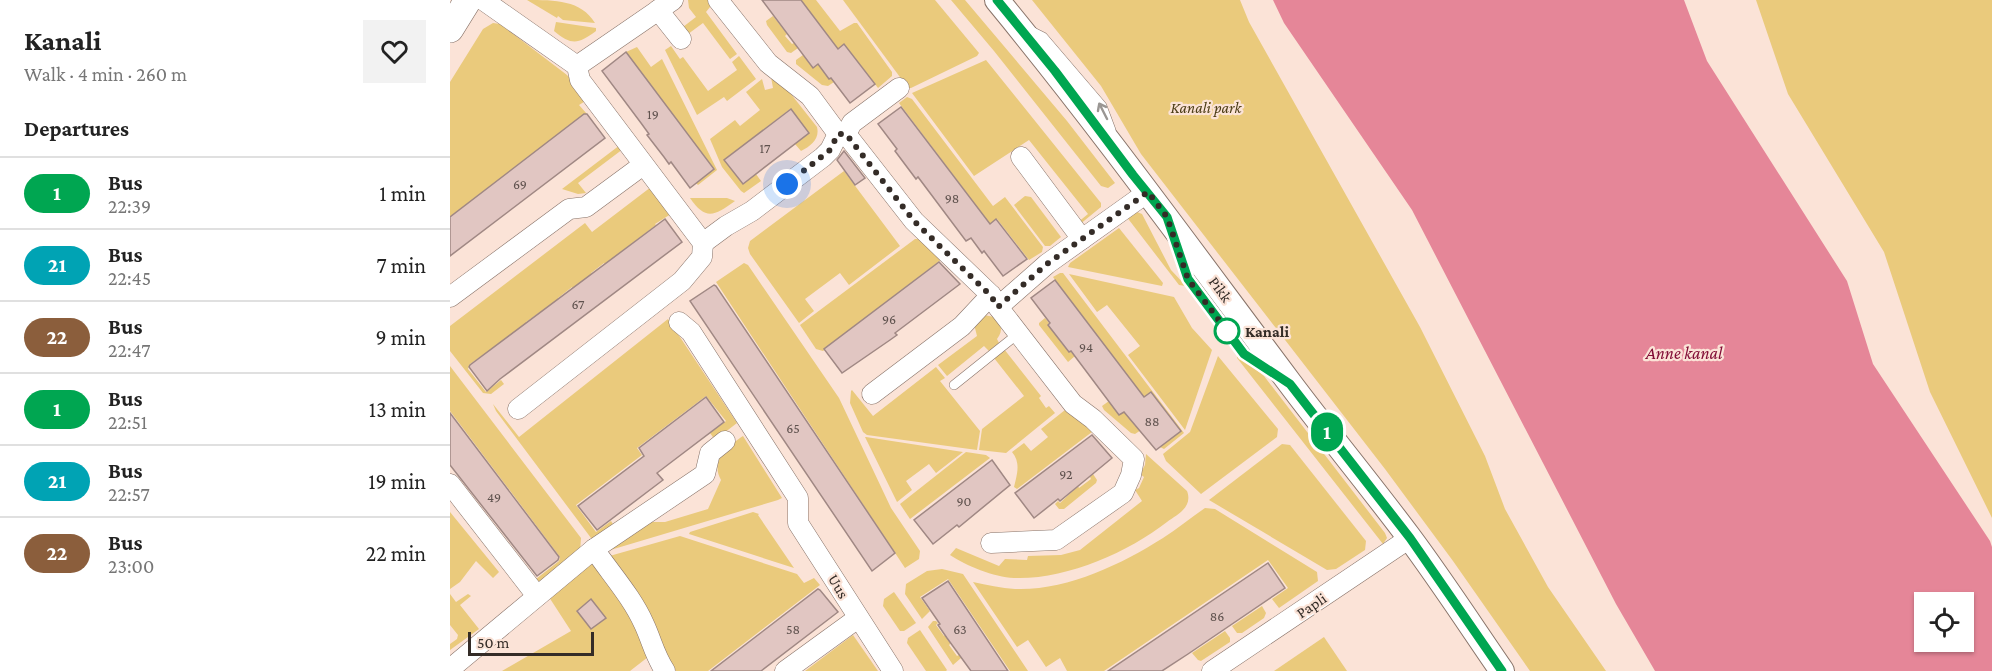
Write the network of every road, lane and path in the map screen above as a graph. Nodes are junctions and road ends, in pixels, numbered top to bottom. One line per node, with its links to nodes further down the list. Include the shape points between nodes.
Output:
1 (468, 0): 6 (main road)
2 (483, 0): 8 (street)
3 (718, 0): 10 (street, via 768,63 810,96)
4 (997, 0): 13 (street, Pikk)
5 (666, 5): 7 (street); 8 (street)
6 (450, 29)
7 (681, 39)
8 (577, 66): 12 (street, via 580,80)
9 (899, 88): 10 (street)
10 (842, 134): 15 (street, via 823,157); 17 (street, via 914,221)
11 (1021, 157): 14 (street)
12 (643, 165): 15 (street); 16 (street, via 586,207 569,209)
13 (1148, 192): 14 (street); 25 (street, Pikk)
14 (1082, 239): 17 (street)
15 (703, 243): 22 (street, via 702,257 681,281)
16 (450, 297)
17 (994, 301): 19 (street); 21 (street)
18 (679, 322): 29 (street, Uus, via 691,332 798,498 798,523)
19 (1018, 333): 20 (lane); 26 (street, via 1073,404 1134,459 1123,493 1056,540)
20 (954, 385)
21 (873, 394)
22 (518, 409)
23 (725, 441): 27 (street, via 710,453 705,474)
24 (450, 484): 28 (street)
25 (1410, 538): 34 (street, Papli); 35 (street, Pikk)
26 (991, 543)
27 (594, 549): 28 (street); 31 (street, via 644,623)
28 (537, 596): 30 (street)
29 (858, 618): 32 (street); 33 (street, Uus)
30 (450, 669)
31 (665, 671)
32 (785, 671)
33 (893, 671)
34 (1212, 671)
35 (1502, 671)

